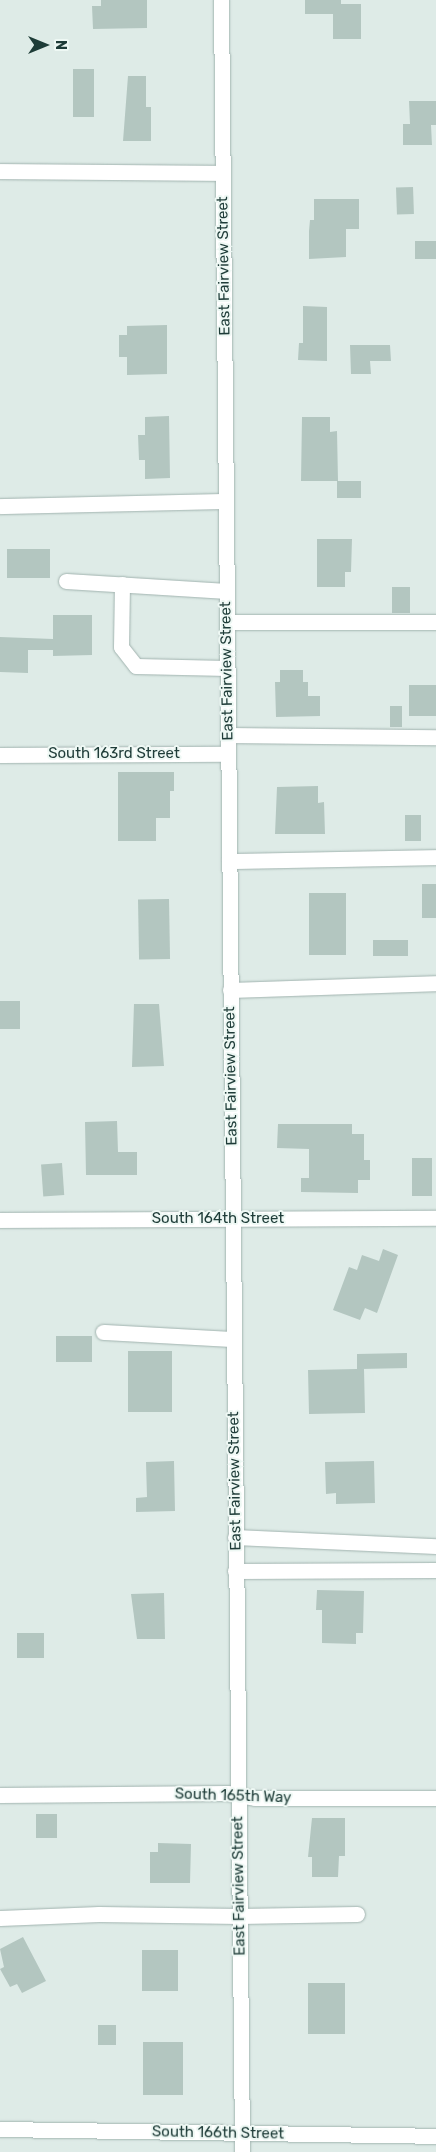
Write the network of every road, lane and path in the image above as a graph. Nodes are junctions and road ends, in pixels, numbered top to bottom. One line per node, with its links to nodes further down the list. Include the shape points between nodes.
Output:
1 (221, 0): 3 (street, East Fairview Street)
2 (0, 171): 3 (street)
3 (223, 173): 4 (street, East Fairview Street)
4 (226, 502): 5 (street); 8 (street, East Fairview Street)
5 (0, 506)
6 (66, 581): 7 (street)
7 (122, 584): 8 (street); 11 (street, via 121,647 136,666)
8 (227, 591): 9 (street, East Fairview Street)
9 (227, 622): 10 (street); 11 (street, East Fairview Street)
10 (436, 622)
11 (227, 668): 12 (street, East Fairview Street)
12 (228, 735): 13 (street); 14 (street, East Fairview Street)
13 (436, 737)
14 (228, 754): 15 (street, South 163rd Street); 17 (street, East Fairview Street)
15 (0, 755)
16 (436, 857): 17 (street)
17 (229, 861): 19 (street, East Fairview Street)
18 (436, 983): 19 (street)
19 (230, 990): 21 (street, East Fairview Street)
20 (436, 1218): 21 (street, South 164th Street)
21 (232, 1219): 22 (street, South 164th Street); 24 (street, East Fairview Street)
22 (0, 1220)
23 (103, 1332): 24 (street)
24 (233, 1339): 25 (street, East Fairview Street)
25 (235, 1537): 26 (street); 28 (street, East Fairview Street)
26 (436, 1546)
27 (436, 1570): 28 (street)
28 (235, 1571): 30 (street, East Fairview Street)
29 (0, 1795): 30 (street, South 165th Way)
30 (237, 1795): 31 (street, South 165th Way, via 255,1798); 33 (street, East Fairview Street)
31 (436, 1798)
32 (357, 1914): 33 (street)
33 (239, 1916): 34 (street, via 99,1914); 36 (street, East Fairview Street)
34 (0, 1918)
35 (0, 2129): 36 (street, South 166th Street)
36 (242, 2133): 37 (street, South 166th Street); 38 (street, East Fairview Street)
37 (436, 2136)
38 (242, 2152)

